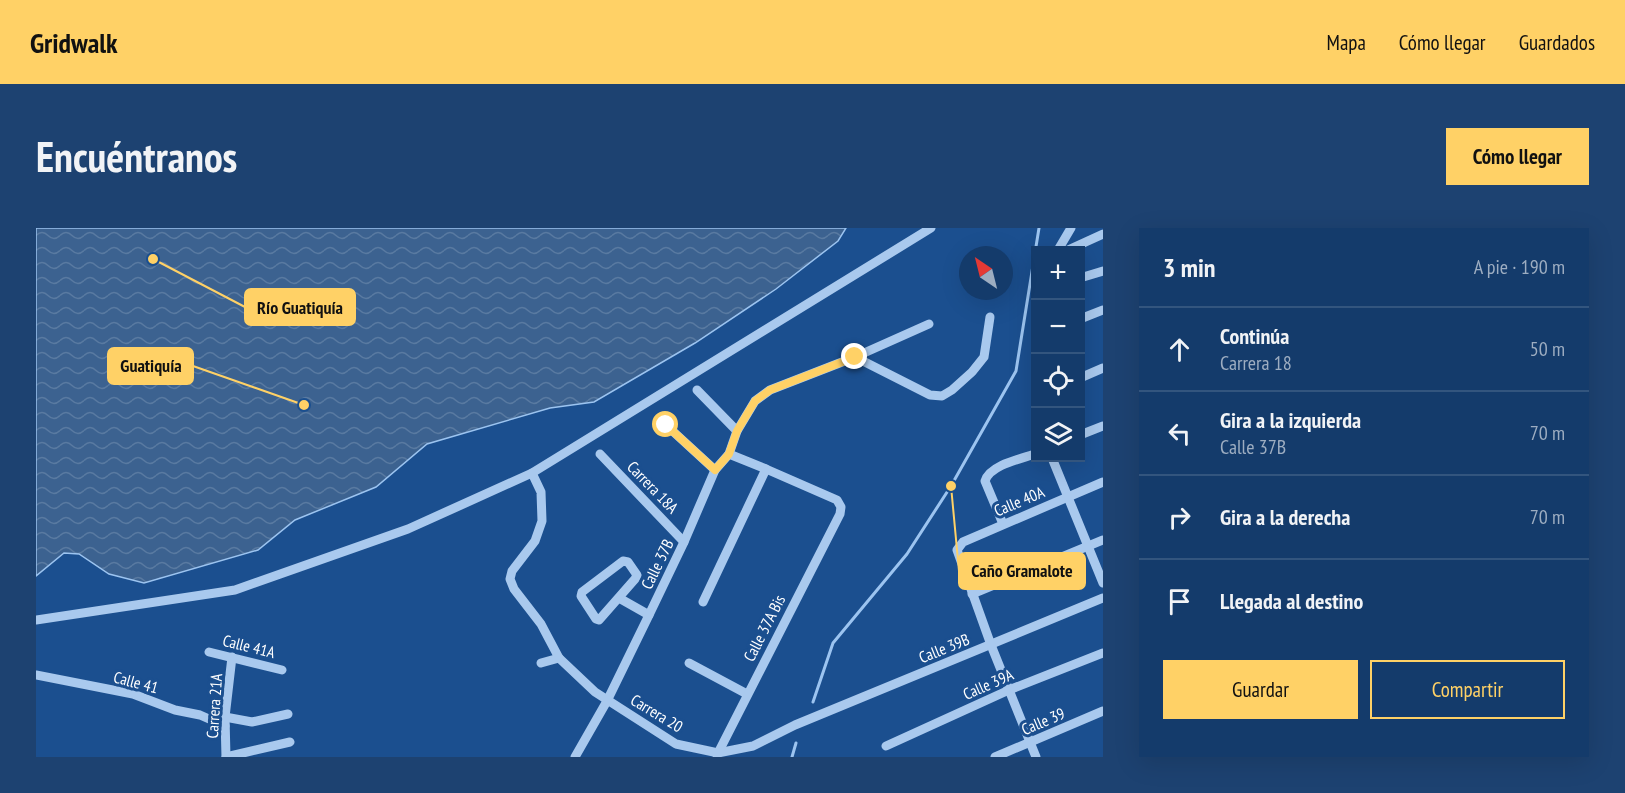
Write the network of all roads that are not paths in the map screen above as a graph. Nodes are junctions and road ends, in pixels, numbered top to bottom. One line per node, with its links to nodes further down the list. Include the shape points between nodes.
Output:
1 (931, 228): 26 (street)
2 (1070, 229): 4 (street)
3 (1103, 234): 5 (street)
4 (1060, 246)
5 (1077, 246)
6 (1103, 271): 7 (street)
7 (1085, 276)
8 (1103, 310): 10 (street)
9 (990, 318): 12 (street, via 984,357 942,396 930,395)
10 (1085, 318)
11 (929, 324): 12 (street)
12 (855, 357): 18 (street, Calle 37B, via 770,390 755,401)
13 (1103, 368): 14 (street)
14 (1085, 376)
15 (697, 390): 18 (street)
16 (666, 425): 25 (street)
17 (1103, 426): 19 (street)
18 (737, 431): 21 (street, Calle 37B)
19 (1085, 433)
20 (600, 454): 31 (street, Carrera 18A)
21 (729, 454): 24 (street); 25 (street, Calle 37B)
22 (1031, 456): 29 (street, via 987,474 985,481)
23 (1054, 462): 28 (street)
24 (766, 469): 37 (street); 50 (street, Calle 37A Bis, via 837,500 841,507)
25 (715, 470): 31 (street, Calle 37B)
26 (531, 473): 39 (street, via 408,530 235,590); 44 (street, Carrera 20, via 541,492 542,521 535,541 510,579)
27 (1103, 483): 28 (street, Calle 40A)
28 (1068, 497): 29 (street, Calle 40A); 32 (street)
29 (1003, 524): 34 (street, Calle 40A, via 958,546)
30 (1103, 540): 32 (street)
31 (684, 542): 38 (street, Calle 37B)
32 (1088, 546): 33 (street); 34 (street)
33 (1103, 583)
34 (972, 594): 40 (street)
35 (619, 598): 35 (street, via 637,575 626,561 585,588 581,596 599,620); 38 (street)
36 (1103, 598): 40 (street, Calle 39B)
37 (703, 602)
38 (649, 615): 51 (street, Calle 37B)
39 (36, 620)
40 (991, 645): 49 (street); 55 (street, Calle 39B)
41 (209, 652): 43 (street, Calle 41A)
42 (1103, 653): 49 (street, Calle 39A)
43 (232, 657): 47 (street, Calle 41A); 54 (street, Carrera 21A)
44 (559, 658): 45 (street); 51 (street, Carrera 20)
45 (541, 663)
46 (689, 663): 50 (street)
47 (282, 670)
48 (36, 675): 54 (street, Calle 41, via 133,694 175,710)
49 (1009, 690): 57 (street); 58 (street, Calle 39A)
50 (747, 694): 59 (street, Calle 37A Bis)
51 (607, 700): 59 (street, Carrera 20, via 676,744); 61 (street, Calle 37B)
52 (1103, 711): 57 (street, Calle 39)
53 (288, 714): 54 (street, Calle 41, via 252,722)
54 (225, 721): 60 (street, Carrera 21A)
55 (795, 725): 59 (street, Carrera 20, via 753,746)
56 (290, 742): 60 (street)
57 (1030, 743): 62 (street, Calle 39); 63 (street)
58 (886, 746)
59 (717, 755)
60 (226, 757)
61 (575, 757)
62 (995, 757)
63 (1036, 757)

